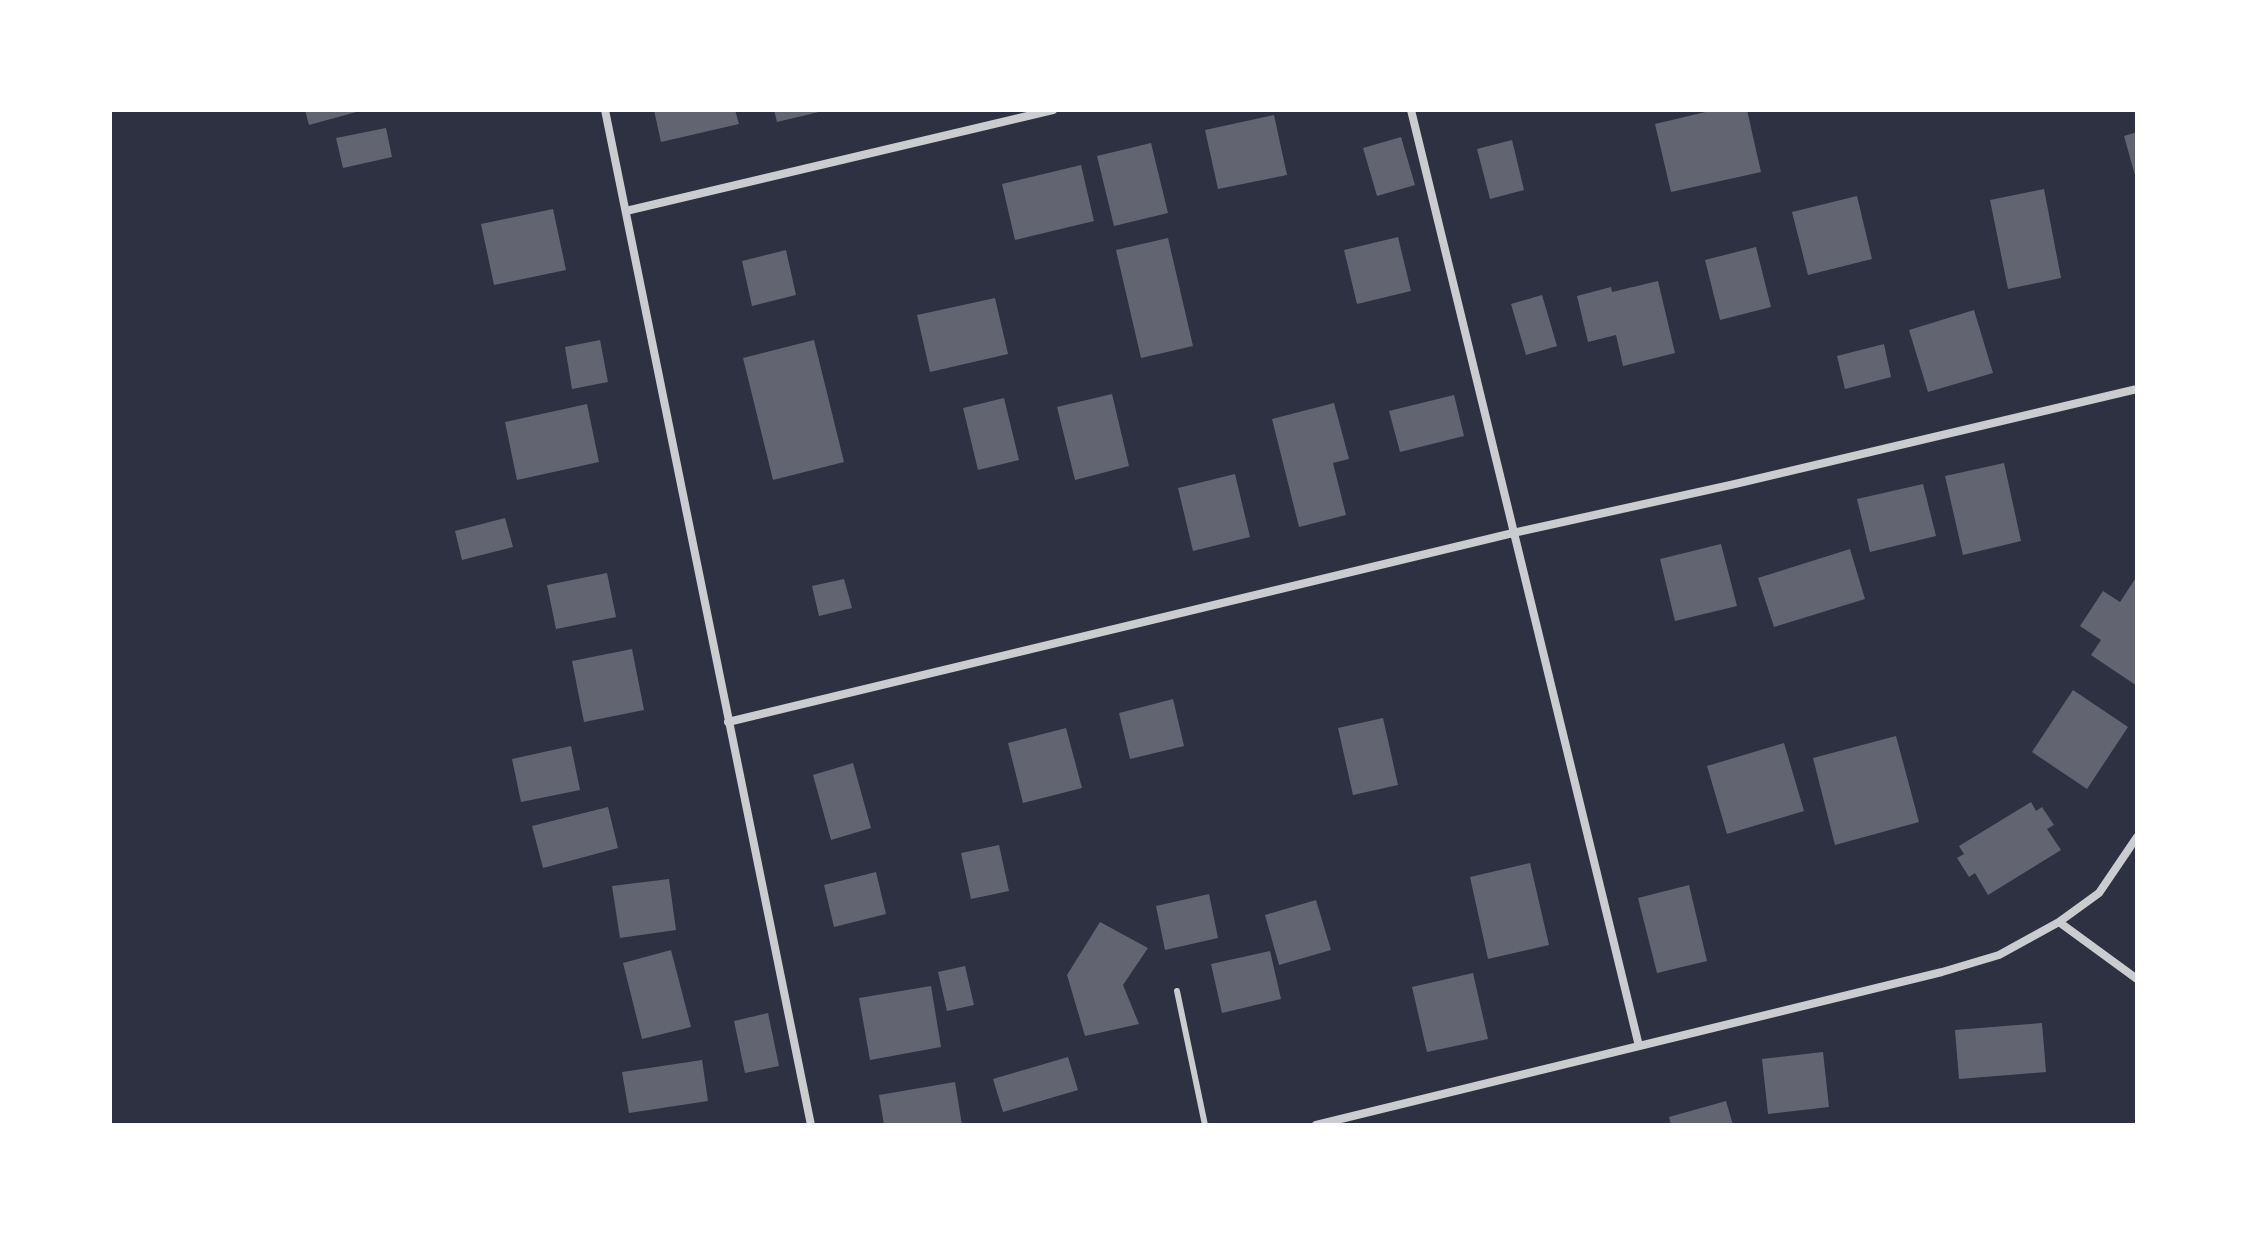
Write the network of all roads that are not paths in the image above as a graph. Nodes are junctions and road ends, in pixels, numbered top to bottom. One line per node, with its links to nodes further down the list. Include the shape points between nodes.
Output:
1 (605, 110): 4 (street)
2 (1053, 110): 4 (street)
3 (1411, 110): 6 (street)
4 (626, 211): 7 (street)
5 (2137, 389): 6 (street)
6 (1513, 533): 7 (street); 12 (street)
7 (728, 722): 13 (street)
8 (2137, 837): 9 (street, via 2099,893)
9 (2059, 922): 10 (street); 12 (street, via 1999,955 1942,972)
10 (2137, 979)
11 (1177, 991): 14 (lane)
12 (1639, 1046): 15 (street)
13 (811, 1125)
14 (1205, 1125)
15 (1316, 1125)

